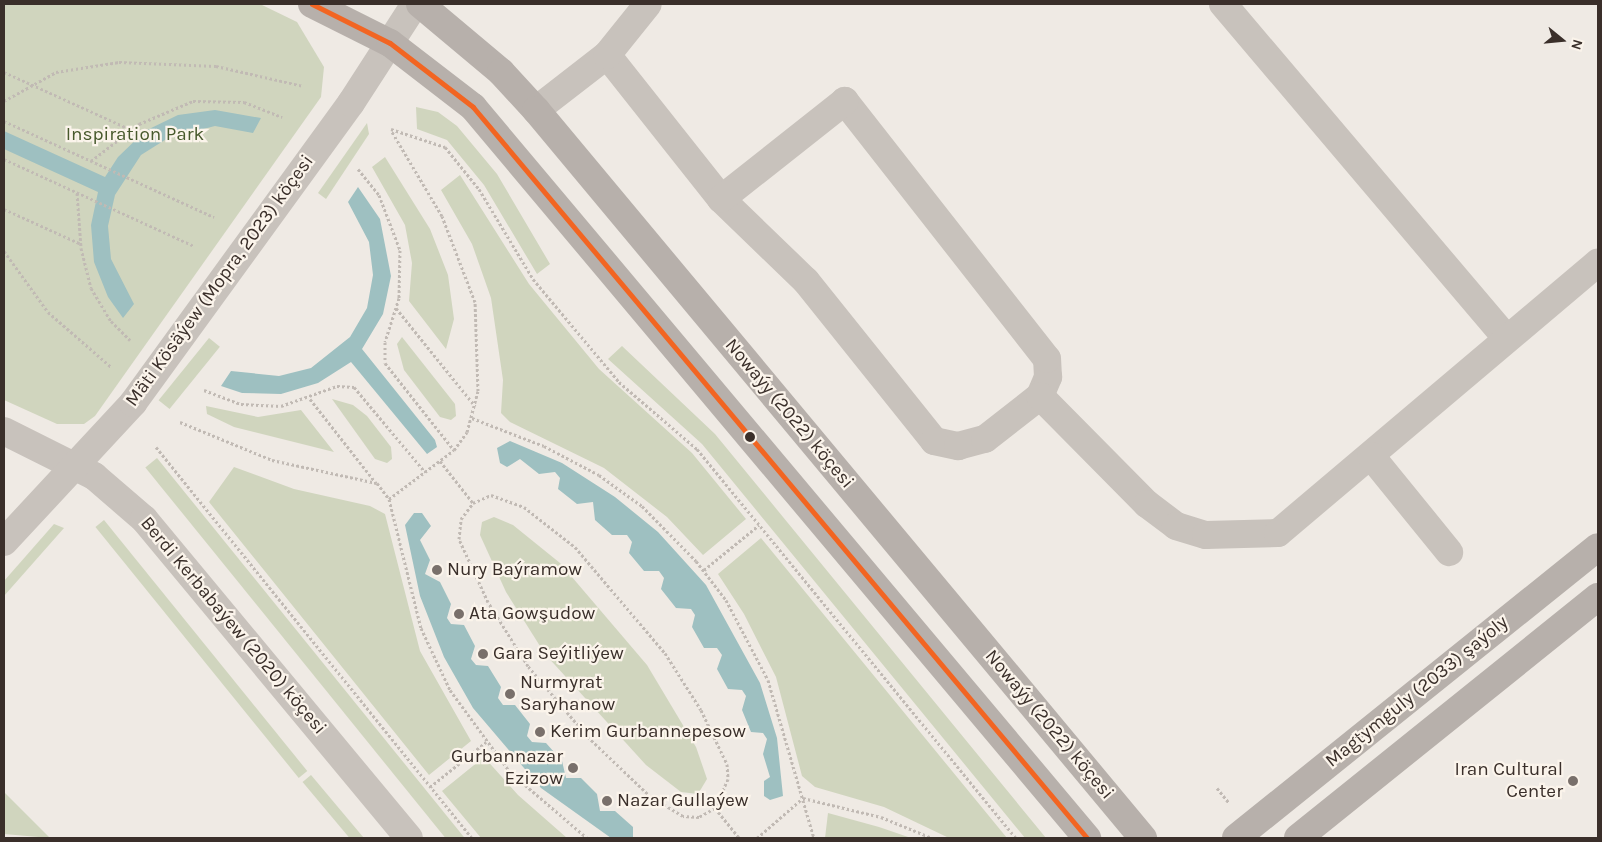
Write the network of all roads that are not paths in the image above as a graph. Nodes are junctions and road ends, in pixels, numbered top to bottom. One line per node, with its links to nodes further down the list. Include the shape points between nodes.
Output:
1 (312, 4): 6 (main road)
2 (415, 4): 6 (street, Mäti Kösäýew (Mopra, 2023) köçesi)
3 (420, 4): 8 (main road, Nowaýy (2022) köçesi, via 501,72)
4 (648, 4): 7 (street)
5 (1223, 4): 11 (street)
6 (390, 43): 15 (street, Mäti Kösäýew (Mopra, 2023) köçesi, via 133,403); 21 (main road, via 473,107)
7 (606, 55): 8 (street); 9 (street)
8 (536, 110): 22 (main road, Nowaýy (2022) köçesi)
9 (721, 199): 12 (street, via 806,280 934,441 958,446 984,439); 12 (street, via 845,101 1047,359 1048,377)
10 (1598, 263): 11 (street)
11 (1506, 338): 14 (street)
12 (1040, 396): 14 (street, via 1147,504 1176,526 1206,535 1278,533)
13 (4, 431): 15 (street, Berdi Kerbabaýew (2020) köçesi)
14 (1372, 456): 18 (street)
15 (74, 465): 16 (street, Mäti Kösäýew (Mopra, 2023) köçesi); 20 (street, Berdi Kerbabaýew (2020) köçesi, via 115,491 177,555)
16 (4, 542)
17 (1598, 547): 23 (main road, Magtymguly (2033) şaýoly)
18 (1449, 552)
19 (1598, 597): 24 (main road, Magtymguly (2033) şaýoly)
20 (409, 838)
21 (1087, 838)
22 (1143, 838)
23 (1236, 838)
24 (1298, 838)

